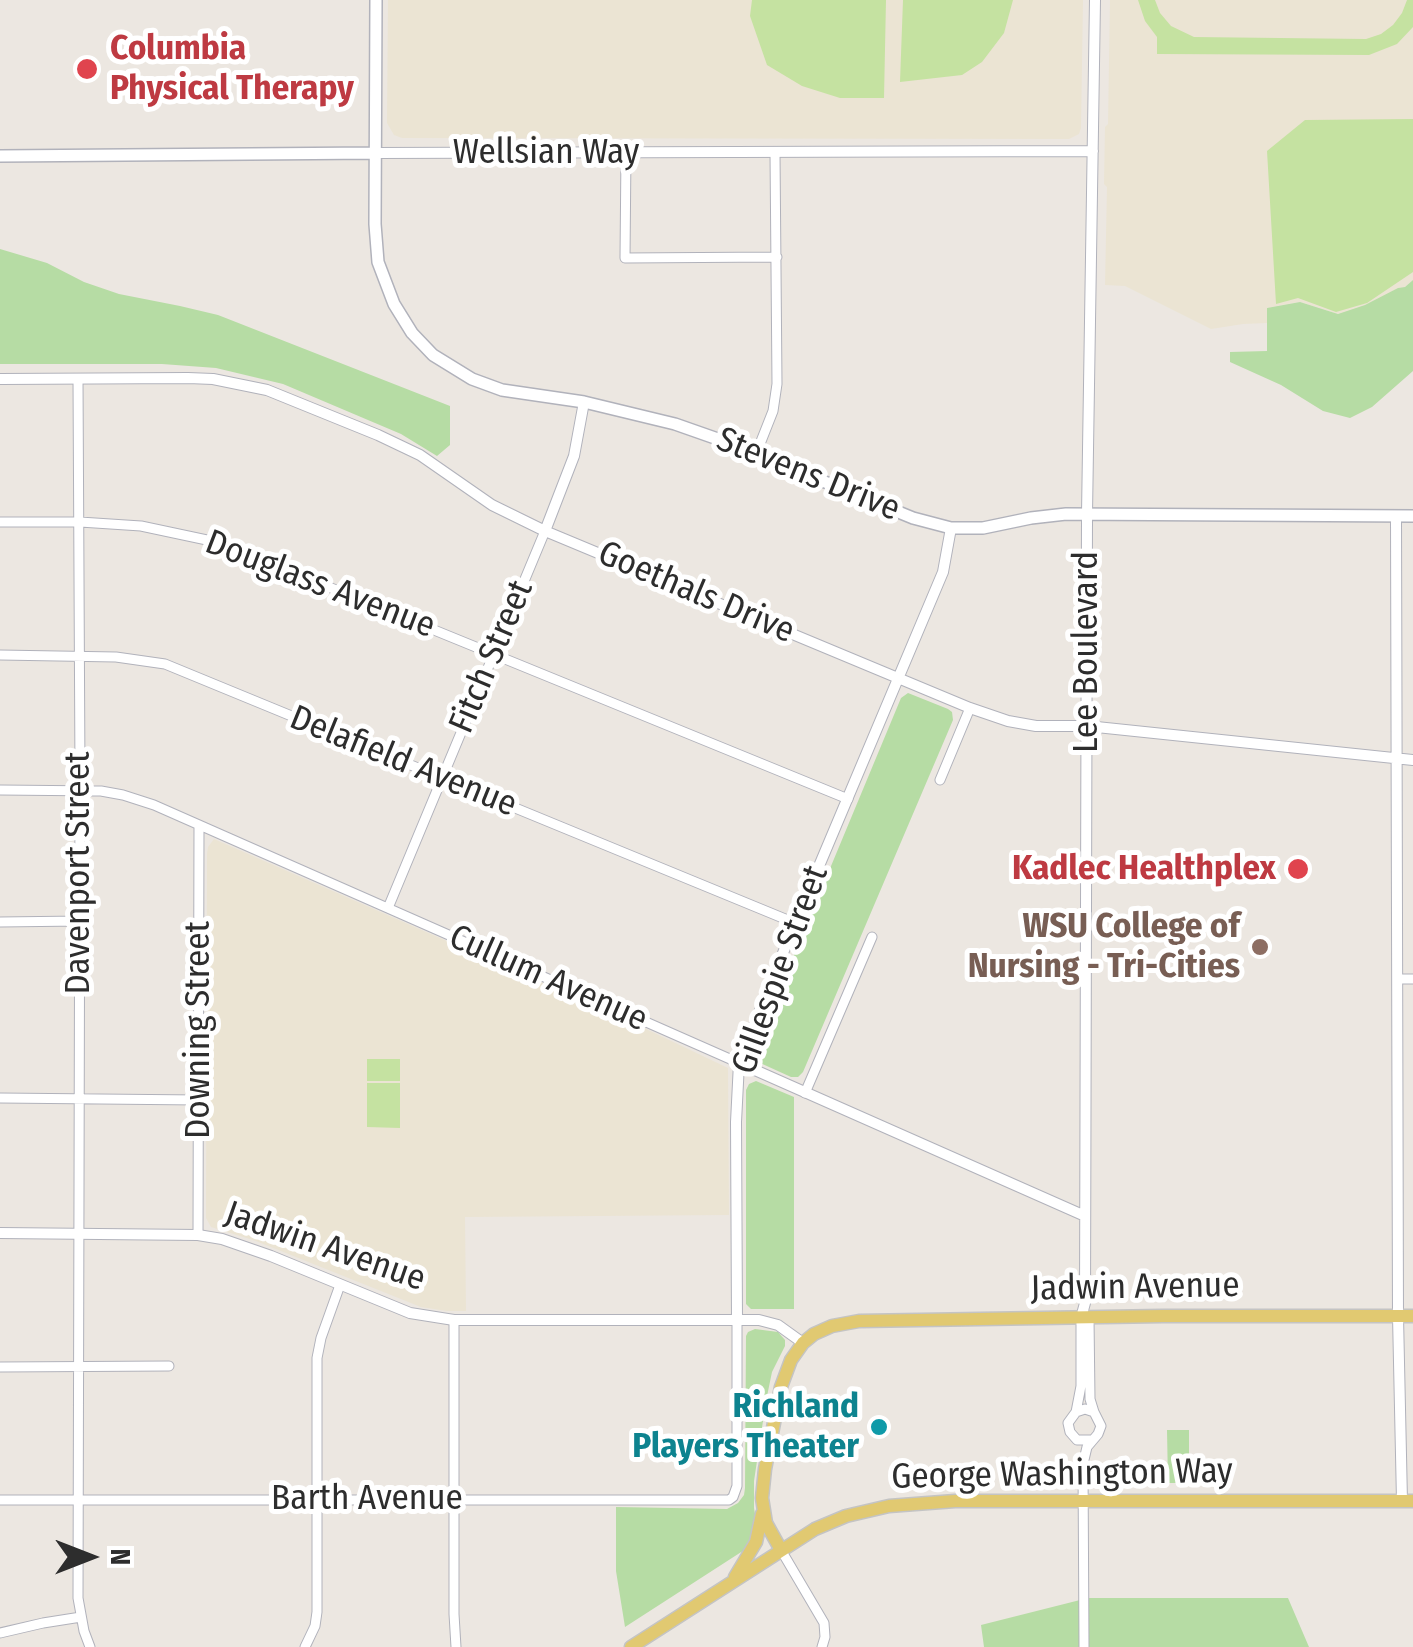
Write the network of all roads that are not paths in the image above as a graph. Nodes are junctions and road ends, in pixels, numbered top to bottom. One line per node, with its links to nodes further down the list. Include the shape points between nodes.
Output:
1 (376, 0): 5 (main road, Stevens Drive)
2 (1095, 0): 3 (street, Lee Boulevard)
3 (1093, 151): 6 (street, Wellsian Way); 13 (street, Lee Boulevard)
4 (626, 152): 5 (street, Wellsian Way); 6 (street, Wellsian Way); 8 (street, via 625,258)
5 (374, 153): 7 (main road, Wellsian Way); 11 (main road, Stevens Drive, via 378,262 412,333 472,380)
6 (775, 153): 8 (street)
7 (0, 156)
8 (777, 257): 12 (street, via 777,384)
9 (0, 379): 10 (street, Goethals Drive)
10 (78, 379): 17 (street, Davenport Street); 19 (street, Goethals Drive, via 213,380 267,390 420,455 492,505)
11 (584, 402): 12 (main road, Stevens Drive, via 675,424); 19 (street, Fitch Street, via 574,456)
12 (756, 454): 18 (main road, Stevens Drive)
13 (1087, 514): 14 (main road, Stevens Drive); 18 (main road, Stevens Drive); 25 (street, Lee Boulevard)
14 (1396, 516): 15 (main road, Stevens Drive); 26 (street)
15 (1413, 516)
16 (0, 522): 17 (street, Douglass Avenue)
17 (80, 522): 20 (street, Douglass Avenue, via 222,543); 22 (street, Davenport Street)
18 (951, 528): 23 (street, Gillespie Street, via 943,572)
19 (545, 530): 20 (street, Fitch Street); 23 (street, Goethals Drive)
20 (493, 653): 28 (street, Fitch Street); 32 (street, Douglass Avenue)
21 (0, 656): 22 (street, Delafield Avenue)
22 (79, 656): 28 (street, Delafield Avenue, via 165,664); 30 (street, Davenport Street)
23 (898, 677): 24 (street, Goethals Drive); 32 (street, Gillespie Street)
24 (970, 708): 25 (street, Goethals Drive, via 1022,724); 29 (street)
25 (1087, 726): 26 (street, Goethals Drive); 46 (street, Lee Boulevard)
26 (1398, 758): 27 (street, Goethals Drive); 39 (street)
27 (1413, 760)
28 (441, 777): 34 (street, Fitch Street); 37 (street, Delafield Avenue)
29 (940, 780)
30 (80, 789): 31 (street, Cullum Avenue); 33 (street, Cullum Avenue, via 123,794); 36 (street, Davenport Street)
31 (0, 790)
32 (848, 799): 37 (street, Gillespie Street)
33 (199, 825): 34 (street, Cullum Avenue); 45 (street, Downing Street)
34 (388, 908): 41 (street, Cullum Avenue)
35 (0, 922): 36 (street)
36 (80, 922): 44 (street, Davenport Street)
37 (795, 923): 41 (street, Gillespie Street)
38 (872, 937): 42 (street)
39 (1399, 979): 40 (street); 52 (street)
40 (1413, 979)
41 (739, 1063): 42 (street, Cullum Avenue); 55 (street, Gillespie Street)
42 (806, 1093): 46 (street, Cullum Avenue)
43 (0, 1098): 44 (street)
44 (79, 1098): 45 (street); 48 (street, Davenport Street)
45 (199, 1100): 49 (street, Downing Street)
46 (1085, 1216): 51 (street, Lee Boulevard)
47 (0, 1233): 48 (street, Jadwin Avenue)
48 (79, 1234): 49 (street, Jadwin Avenue); 59 (street, Davenport Street)
49 (198, 1235): 50 (street, Jadwin Avenue)
50 (340, 1284): 54 (street, Jadwin Avenue, via 410,1313); 64 (street, via 318,1348)
51 (1085, 1313): 52 (main road, Jadwin Avenue); 56 (main road, Jadwin Avenue, via 854,1321); 60 (street, Lee Boulevard); 61 (street, Lee Boulevard)
52 (1398, 1316): 53 (main road, Jadwin Avenue); 68 (street)
53 (1413, 1316)
54 (454, 1320): 55 (street, Jadwin Avenue); 67 (street)
55 (736, 1320): 56 (street, Jadwin Avenue, via 774,1323); 63 (street, Gillespie Street)
56 (803, 1343): 70 (main road, via 781,1387)
57 (169, 1366): 59 (street)
58 (0, 1367): 59 (street)
59 (80, 1367): 66 (street, Davenport Street)
60 (1076, 1412): 61 (street); 62 (street, via 1070,1432 1076,1440)
61 (1094, 1412): 62 (street, Lee Boulevard, via 1101,1426)
62 (1092, 1440): 69 (street, Lee Boulevard, via 1084,1458)
63 (733, 1497): 67 (street, Barth Avenue)
64 (316, 1499): 66 (street, Barth Avenue); 67 (street, Barth Avenue); 77 (street, via 317,1612)
65 (0, 1500): 66 (street, Barth Avenue)
66 (79, 1500): 73 (street, Davenport Street)
67 (454, 1500): 78 (street)
68 (1408, 1501): 69 (main road, George Washington Way)
69 (1083, 1502): 71 (main road, George Washington Way, via 906,1503 830,1522); 81 (street, Lee Boulevard)
70 (762, 1507): 71 (main road); 72 (main road, via 756,1542)
71 (781, 1550): 72 (main road, George Washington Way); 80 (street, via 824,1624)
72 (730, 1583): 75 (main road, George Washington Way)
73 (81, 1617): 74 (street); 76 (street, Davenport Street)
74 (0, 1633)
75 (648, 1642): 79 (main road, George Washington Way)
76 (90, 1647)
77 (305, 1647)
78 (456, 1647)
79 (631, 1647)
80 (822, 1647)
81 (1084, 1647)

